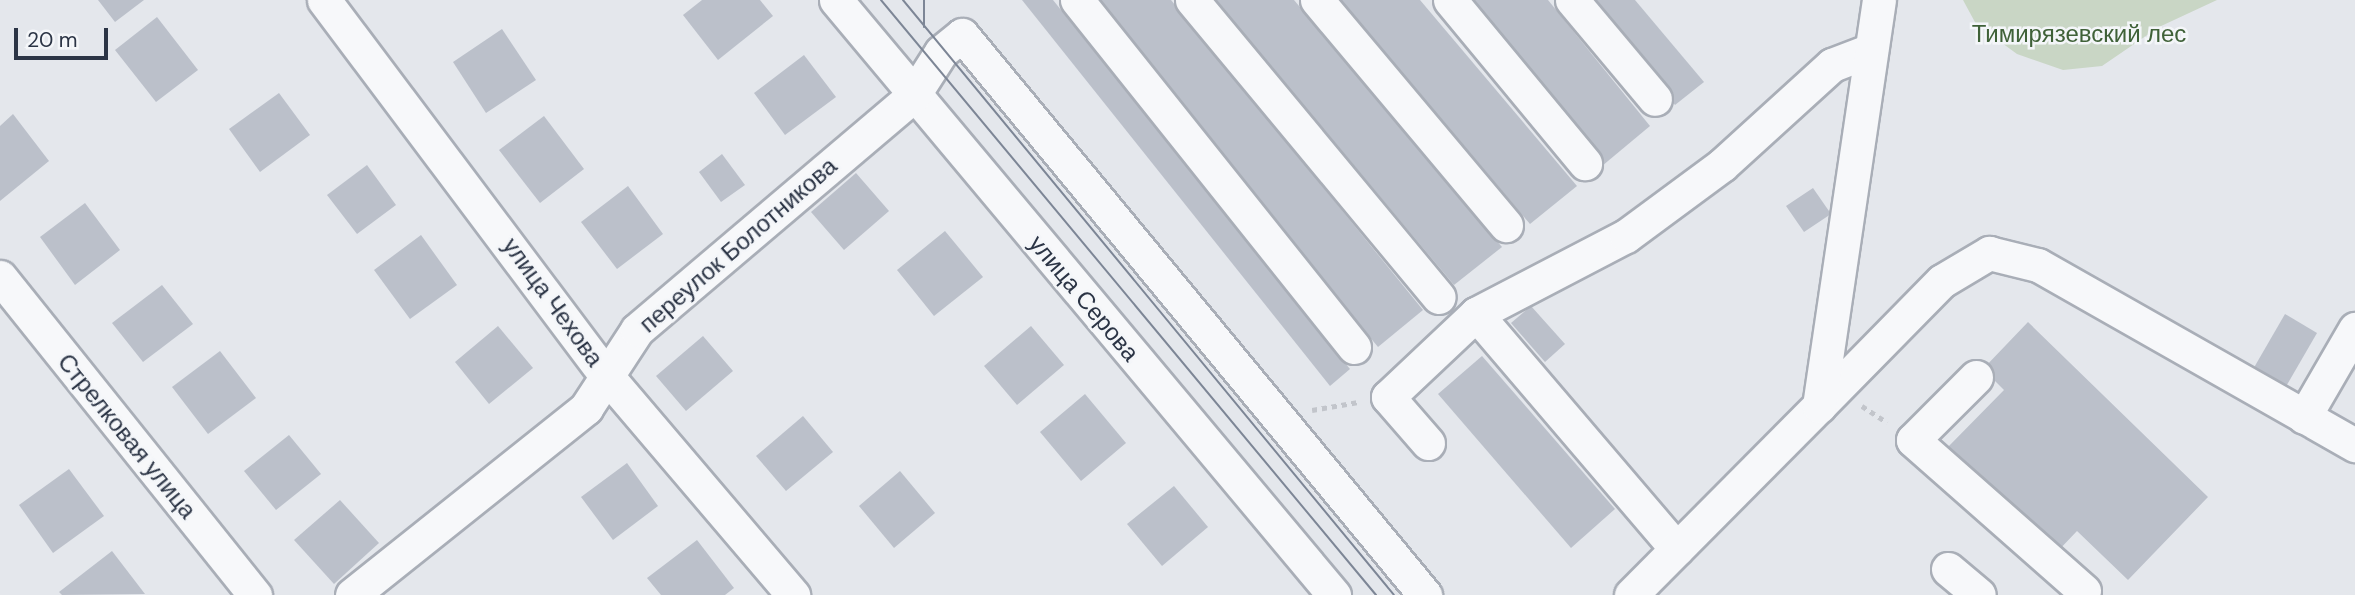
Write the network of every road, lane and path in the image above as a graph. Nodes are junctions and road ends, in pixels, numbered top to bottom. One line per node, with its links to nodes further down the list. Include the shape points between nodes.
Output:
1 (324, 0): 19 (street, улица Чехова, via 437,142)
2 (836, 0): 10 (street, улица Серова)
3 (1077, 0): 18 (street)
4 (1192, 0): 15 (street)
5 (1317, 0): 13 (street)
6 (1450, 0): 12 (street)
7 (1572, 0): 11 (street)
8 (1879, 0): 9 (street)
9 (1871, 50): 16 (street, via 1832,65 1722,165 1626,236); 22 (street)
10 (913, 96): 19 (street, переулок Болотникова, via 637,330); 24 (street, переулок Болотникова, via 941,52 962,35); 34 (street, улица Серова)
11 (1655, 99)
12 (1585, 163)
13 (1507, 225)
14 (0, 277): 31 (street, Стрелковая улица)
15 (1439, 297)
16 (1476, 314): 21 (street); 28 (street)
17 (2355, 329): 23 (street)
18 (1354, 346)
19 (606, 375): 32 (street, переулок Болотникова, via 586,408 551,440); 33 (street, улица Чехова)
20 (1976, 377): 25 (street)
21 (1388, 397): 24 (path, via 1301,412); 26 (street)
22 (1827, 398): 23 (street, via 1942,281 1989,253 2038,265); 25 (path); 28 (street)
23 (2304, 416): 27 (street)
24 (1287, 423): 35 (street)
25 (1913, 440): 30 (street)
26 (1428, 443)
27 (2355, 445)
28 (1677, 549): 36 (street)
29 (1948, 569): 37 (street)
30 (2084, 594)
31 (255, 595)
32 (352, 595)
33 (793, 595)
34 (1334, 595)
35 (1425, 595)
36 (1631, 595)
37 (1979, 595)

